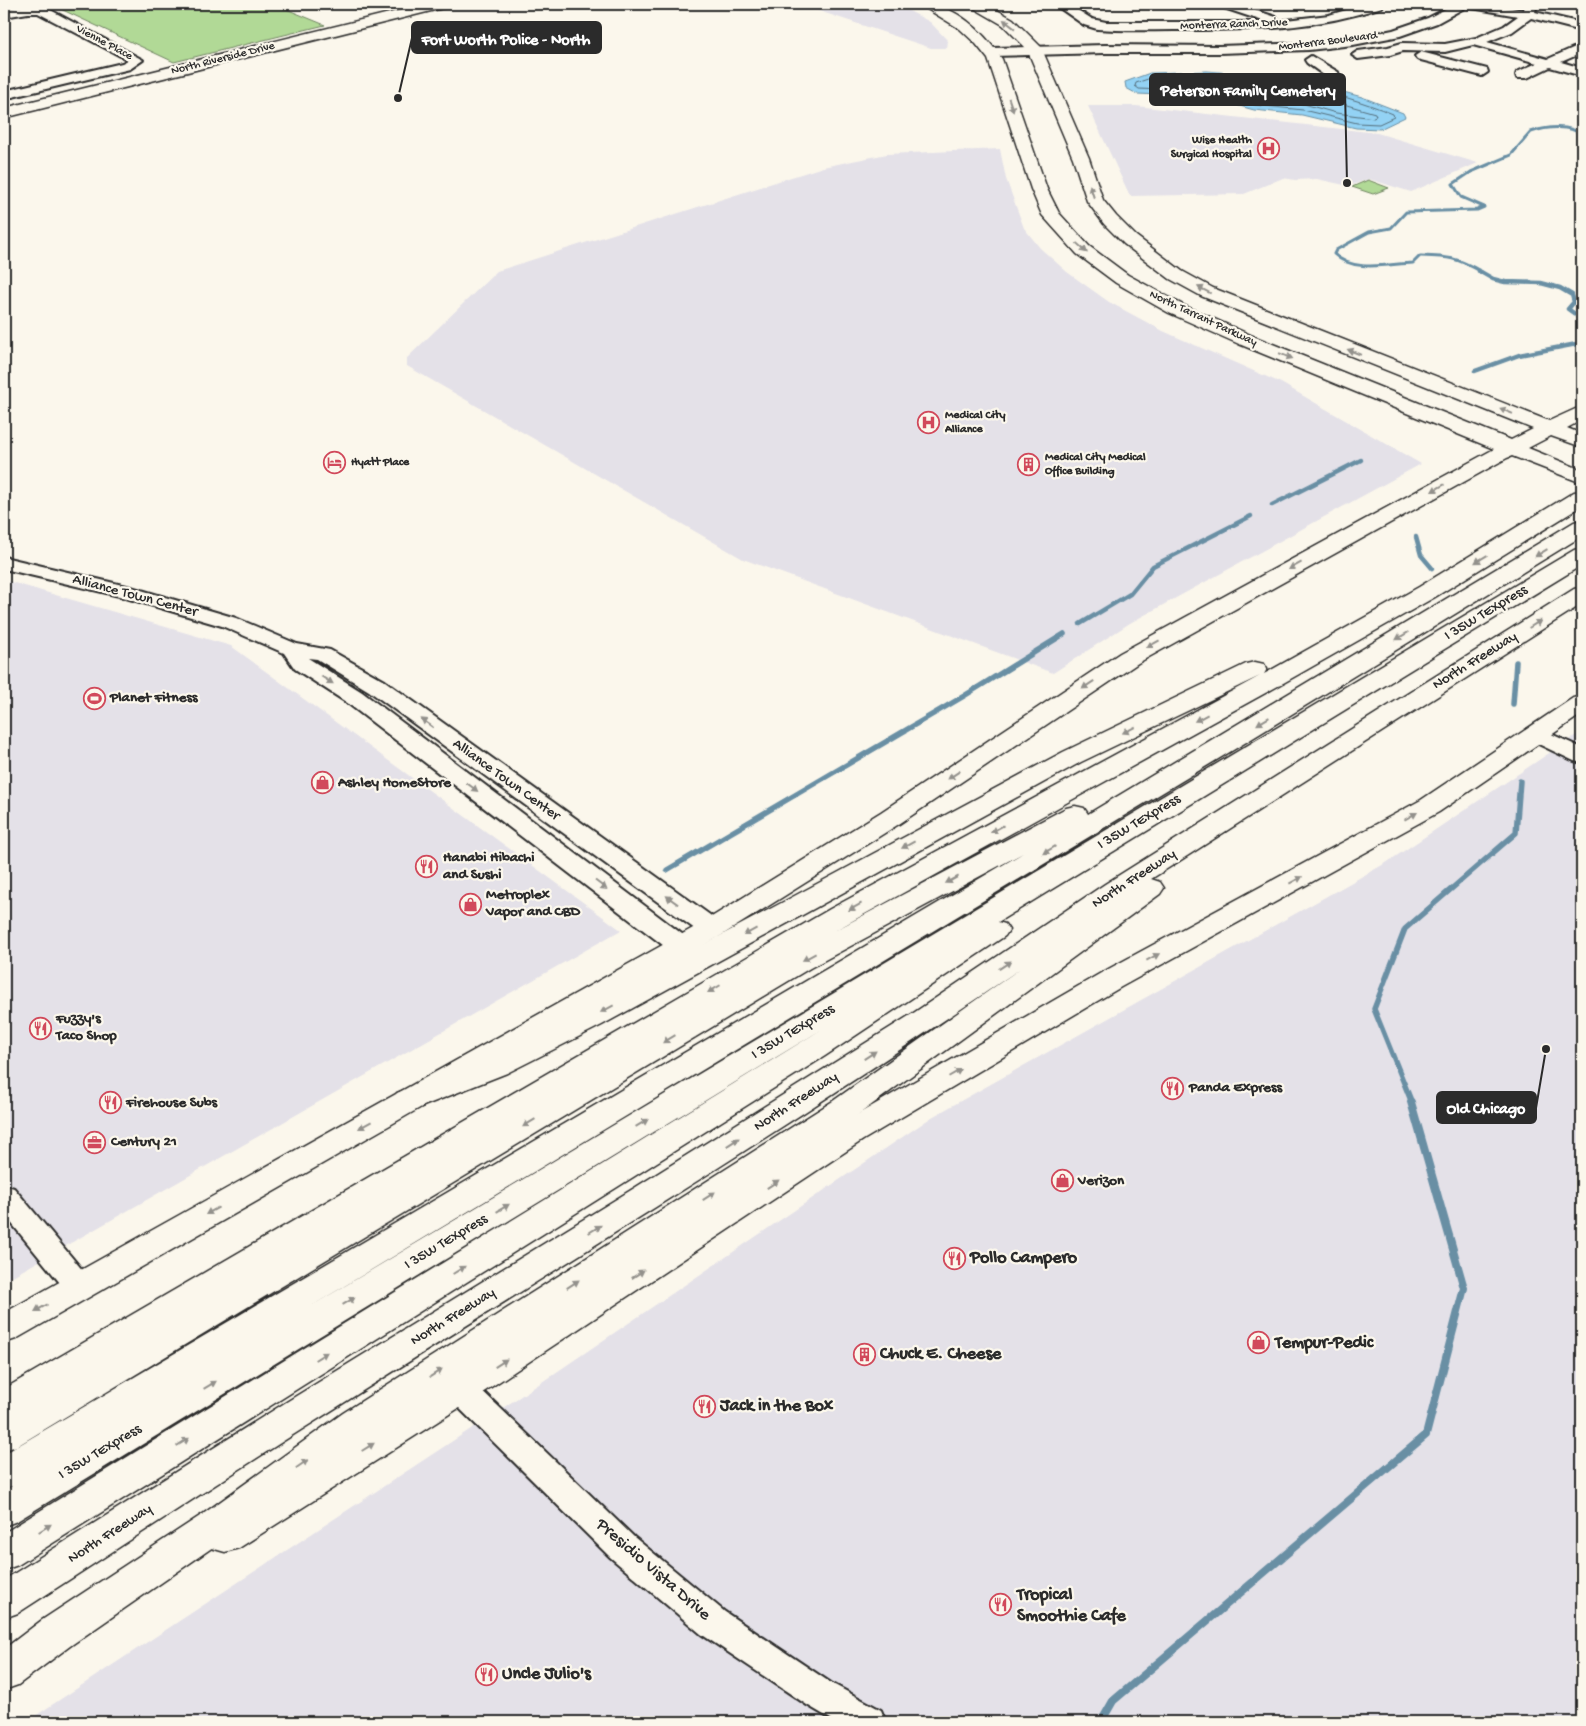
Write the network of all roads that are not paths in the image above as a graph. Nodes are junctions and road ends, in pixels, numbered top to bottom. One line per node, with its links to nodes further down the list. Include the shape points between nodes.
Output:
1 (442, 4): 30 (main road, North Riverside Drive)
2 (926, 4): 18 (main road, North Tarrant Parkway, via 953,17 978,37)
3 (977, 4): 19 (main road, North Tarrant Parkway, one-way to 3, via 1022,34 1008,22)
4 (1060, 4): 11 (street, Monterra Ranch Drive, via 1088,22 1105,26)
5 (1225, 4): 11 (street)
6 (1465, 4): 8 (street); 13 (street, Monterra Boulevard, via 1433,20)
7 (1368, 5): 10 (street, Monterra Ranch Drive)
8 (1530, 9): 12 (street); 14 (street, via 1508,28)
9 (4, 13): 28 (street, Vienne Place, via 41,10 137,60 126,66)
10 (1332, 17): 11 (street, Monterra Ranch Drive); 13 (street)
11 (1283, 24)
12 (1582, 27)
13 (1379, 36): 15 (street); 16 (street, Monterra Boulevard)
14 (1475, 42): 15 (street, via 1442,49); 23 (street)
15 (1402, 47): 20 (street); 24 (street, via 1410,53)
16 (1278, 48): 19 (street, Monterra Boulevard, via 1186,50 1149,55); 22 (street, via 1291,58)
17 (1582, 48): 23 (street)
18 (993, 55): 19 (street, Monterra Boulevard); 33 (main road, North Tarrant Parkway, one-way to 33, via 1051,215 1083,250)
19 (1037, 55): 32 (main road, North Tarrant Parkway, one-way to 19, via 1130,240 1095,200 1081,158)
20 (1346, 56)
21 (1328, 58): 22 (street)
22 (1311, 60): 26 (street)
23 (1548, 62): 25 (street); 27 (street)
24 (1482, 72)
25 (1582, 72)
26 (1333, 75)
27 (1522, 75)
28 (47, 85): 29 (street); 30 (street)
29 (4, 95)
30 (70, 97): 31 (main road, North Riverside Drive)
31 (4, 113)
32 (1176, 275): 33 (main road); 35 (main road, North Tarrant Parkway, one-way to 32, via 1207,292)
33 (1130, 284): 36 (main road, North Tarrant Parkway, one-way to 36, via 1176,309 1246,340)
34 (1581, 427): 35 (main road, North Tarrant Parkway)
35 (1551, 429): 36 (main road)
36 (1511, 448): 37 (main road, North Tarrant Parkway); 38 (main road)
37 (1538, 468): 38 (main road, via 1504,467); 39 (main road, North Tarrant Parkway); 40 (main road)
38 (1459, 476): 53 (main road, one-way to 53, via 1129,658 890,818)
39 (1582, 477)
40 (1582, 496): 44 (main road, one-way to 44)
41 (1582, 527): 51 (main road, I 35W TEXpress, one-way to 51)
42 (1582, 555): 49 (main road, I 35W TEXpress)
43 (4, 563): 46 (street, Alliance Town Center, via 124,591 229,622)
44 (1427, 592): 55 (main road, one-way to 55, via 1391,601 1072,757 591,1018 496,1066); 60 (main road, one-way to 60, via 840,915)
45 (1582, 594): 48 (main road, North Freeway, one-way to 45)
46 (292, 649): 53 (street, Alliance Town Center, one-way to 46, via 377,686 323,654); 54 (street, Alliance Town Center, one-way to 54, via 302,665 354,697)
47 (1582, 703): 50 (main road)
48 (1405, 705): 65 (main road, North Freeway, one-way to 48, via 924,1021 1115,890); 66 (main road, one-way to 48, via 356,1424 844,1109 1207,844 1386,732)
49 (1290, 732): 63 (main road, I 35W TEXpress, one-way to 49); 64 (main road, one-way to 49, via 814,1049 1079,874 1283,751)
50 (1538, 735): 52 (street); 59 (main road, one-way to 50, via 852,1132 1111,980 1430,806)
51 (1229, 742): 61 (main road, one-way to 61, via 1199,747 800,961); 62 (main road, I 35W TEXpress, one-way to 62)
52 (1582, 756)
53 (712, 929): 54 (main road)
54 (681, 946): 55 (main road)
55 (408, 1101): 57 (main road, one-way to 57)
56 (4, 1195): 57 (street)
57 (79, 1286): 58 (main road, one-way to 58)
58 (4, 1329)
59 (460, 1390): 67 (main road, one-way to 59, via 238,1528); 68 (street, Presidio Vista Drive, via 622,1547 713,1623 819,1694)
60 (4, 1407)
61 (4, 1435)
62 (4, 1473)
63 (4, 1510)
64 (4, 1553)
65 (4, 1601)
66 (4, 1672)
67 (4, 1681)
68 (868, 1722)

